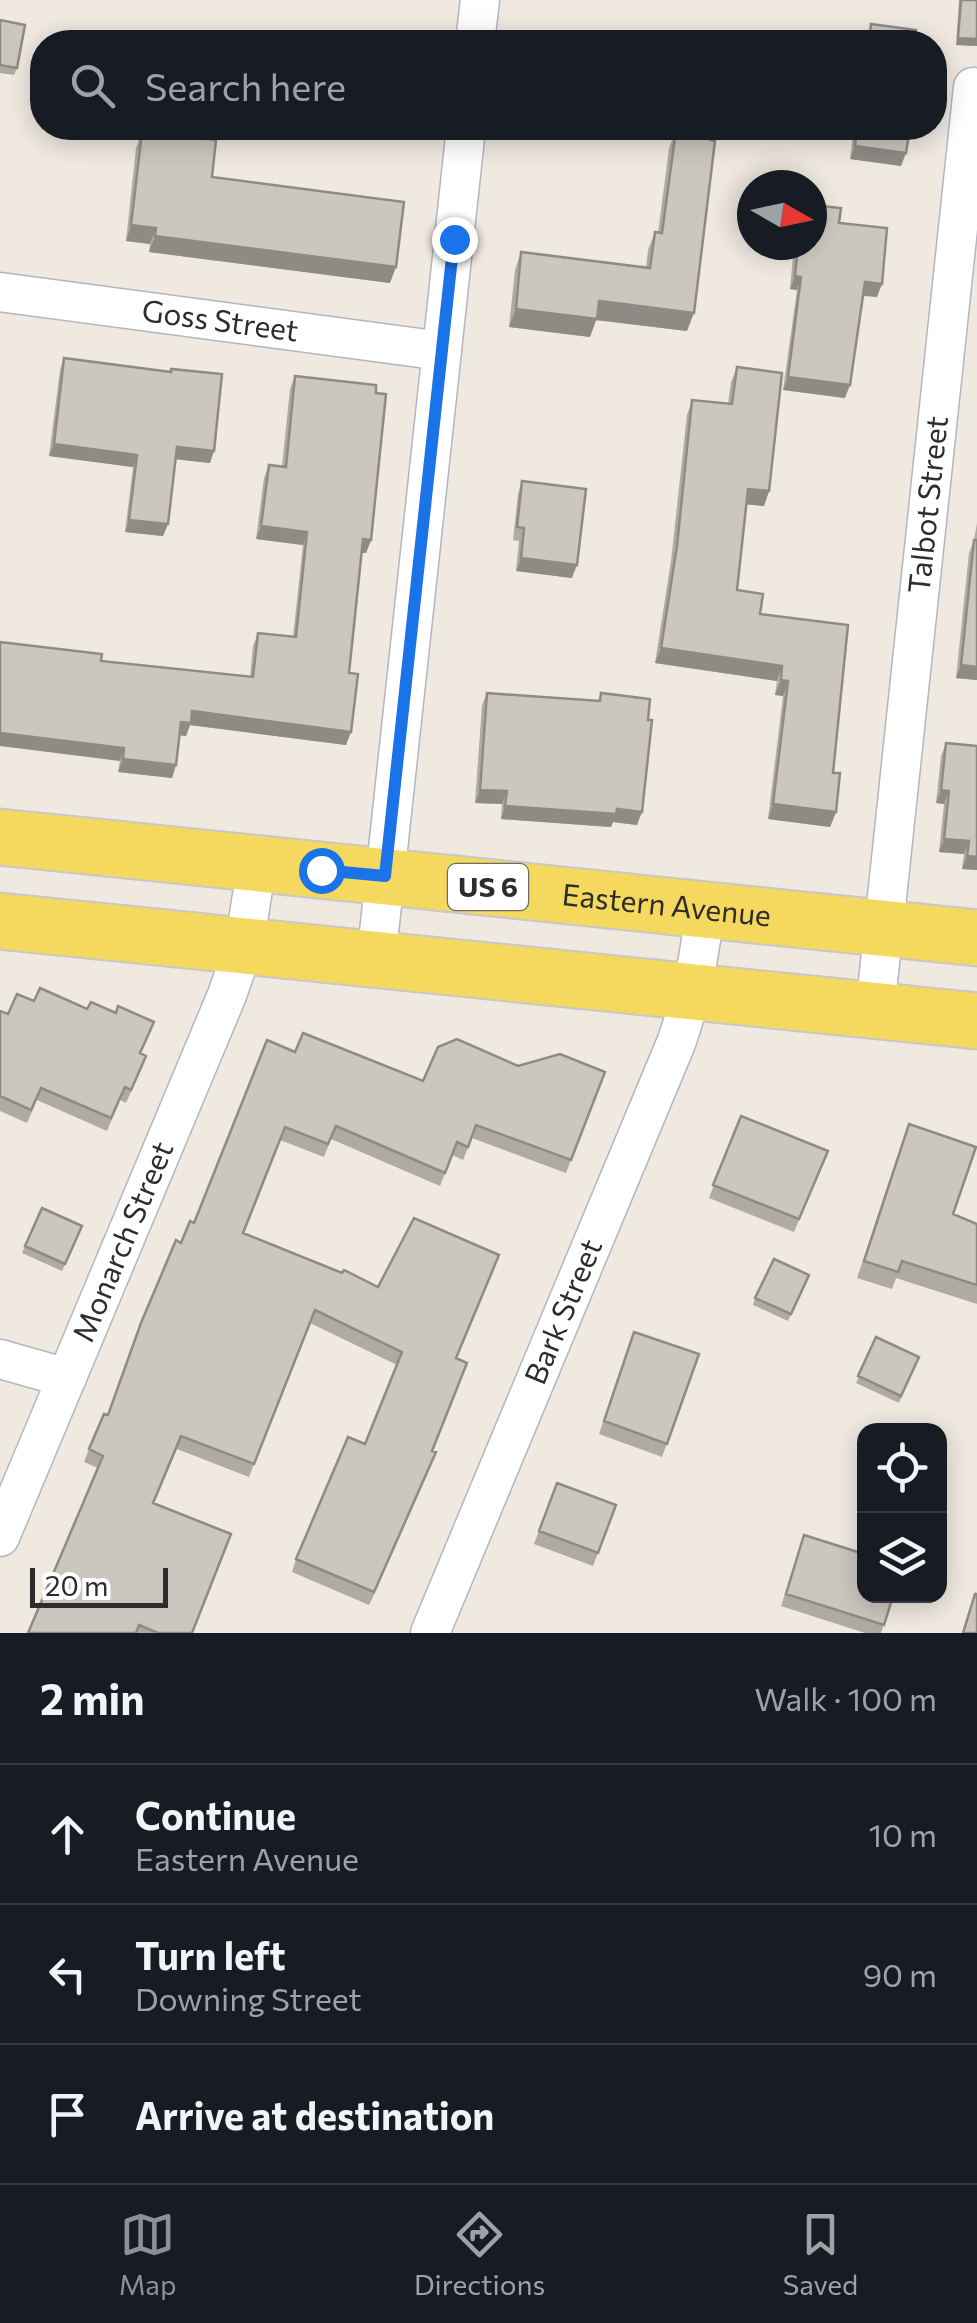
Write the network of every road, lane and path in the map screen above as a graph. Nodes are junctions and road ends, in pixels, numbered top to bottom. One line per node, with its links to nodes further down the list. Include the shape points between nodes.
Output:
1 (480, 0): 2 (street)
2 (476, 30)
3 (977, 88): 12 (street, Talbot Street)
4 (465, 140): 6 (street)
5 (0, 292): 6 (street, Goss Street)
6 (442, 351): 9 (street)
7 (0, 836): 8 (main road, Eastern Avenue / US 6)
8 (257, 864): 9 (main road, Eastern Avenue / US 6); 14 (street, Monarch Street)
9 (385, 876): 10 (main road, Eastern Avenue / US 6); 15 (street)
10 (705, 909): 12 (main road, Eastern Avenue / US 6); 16 (street, Bark Street)
11 (0, 920): 14 (main road)
12 (883, 928): 13 (main road, Eastern Avenue / US 6); 17 (street, Talbot Street)
13 (977, 938)
14 (244, 946): 15 (main road); 20 (street, Monarch Street)
15 (376, 960): 16 (main road)
16 (692, 992): 17 (main road); 22 (street, Bark Street, via 660,1084)
17 (875, 1010): 18 (main road)
18 (977, 1021)
19 (0, 1359): 20 (street)
20 (67, 1378): 21 (street, Monarch Street)
21 (0, 1537)
22 (430, 1633)

